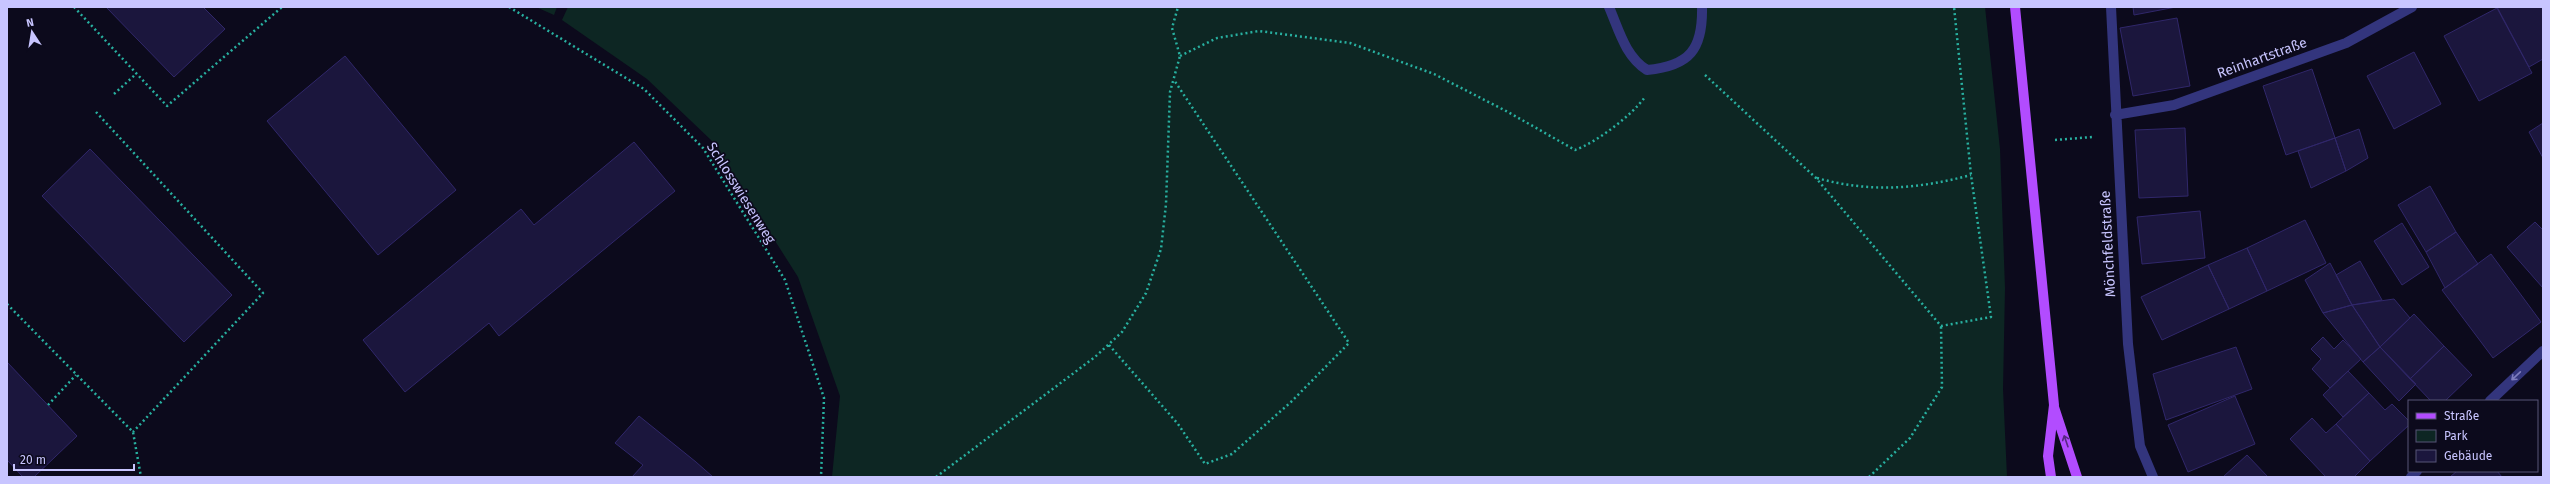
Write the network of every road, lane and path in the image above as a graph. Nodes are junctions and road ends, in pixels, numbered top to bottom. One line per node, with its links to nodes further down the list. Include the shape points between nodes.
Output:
1 (74, 7): 13 (path)
2 (282, 7): 13 (path, via 167,106)
3 (508, 7): 33 (path, Schlosswiesenweg, via 644,89 702,148 785,280 824,398)
4 (1178, 7): 11 (path, via 1172,28)
5 (1608, 7): 12 (street, via 1628,52 1641,67 1647,70 1665,69 1677,66)
6 (1702, 7): 12 (street, via 1699,42)
7 (1954, 7): 21 (path)
8 (2015, 7): 20 (main road)
9 (2111, 7): 18 (street, Mönchfeldstraße)
10 (2412, 7): 18 (street, Reinhartstraße, via 2338,46 2174,105)
11 (1180, 56): 14 (path); 16 (path, via 1217,38 1259,31 1350,43 1434,74 1575,150 1586,146)
12 (1686, 57): 22 (path)
13 (136, 74): 15 (path)
14 (1174, 80): 25 (path, via 1170,92 1166,204 1161,249 1146,293 1122,332); 25 (path, via 1349,343 1290,402 1232,454 1206,464 1178,424)
15 (114, 94)
16 (1636, 109)
17 (96, 112): 31 (path, via 263,293)
18 (2115, 115): 19 (street, Mönchfeldstraße)
19 (2116, 135): 20 (path); 38 (street, Mönchfeldstraße, via 2128,344 2140,446)
20 (2029, 142): 30 (main road)
21 (1971, 175): 22 (path, via 1909,187 1866,188); 24 (path, via 1991,317)
22 (1816, 178): 24 (path)
23 (7, 304): 27 (path)
24 (1941, 326): 35 (path, via 1942,387 1910,438)
25 (1109, 345): 34 (path)
26 (2543, 351): 28 (street, one-way to 28)
27 (76, 375): 29 (path); 31 (path)
28 (2491, 400)
29 (48, 405)
30 (2054, 405): 36 (main road, via 2048,456); 37 (main road, one-way to 30)
31 (133, 432): 32 (path)
32 (141, 477)
33 (821, 477)
34 (936, 477)
35 (1869, 477)
36 (2051, 477)
37 (2077, 477)
38 (2153, 477)

